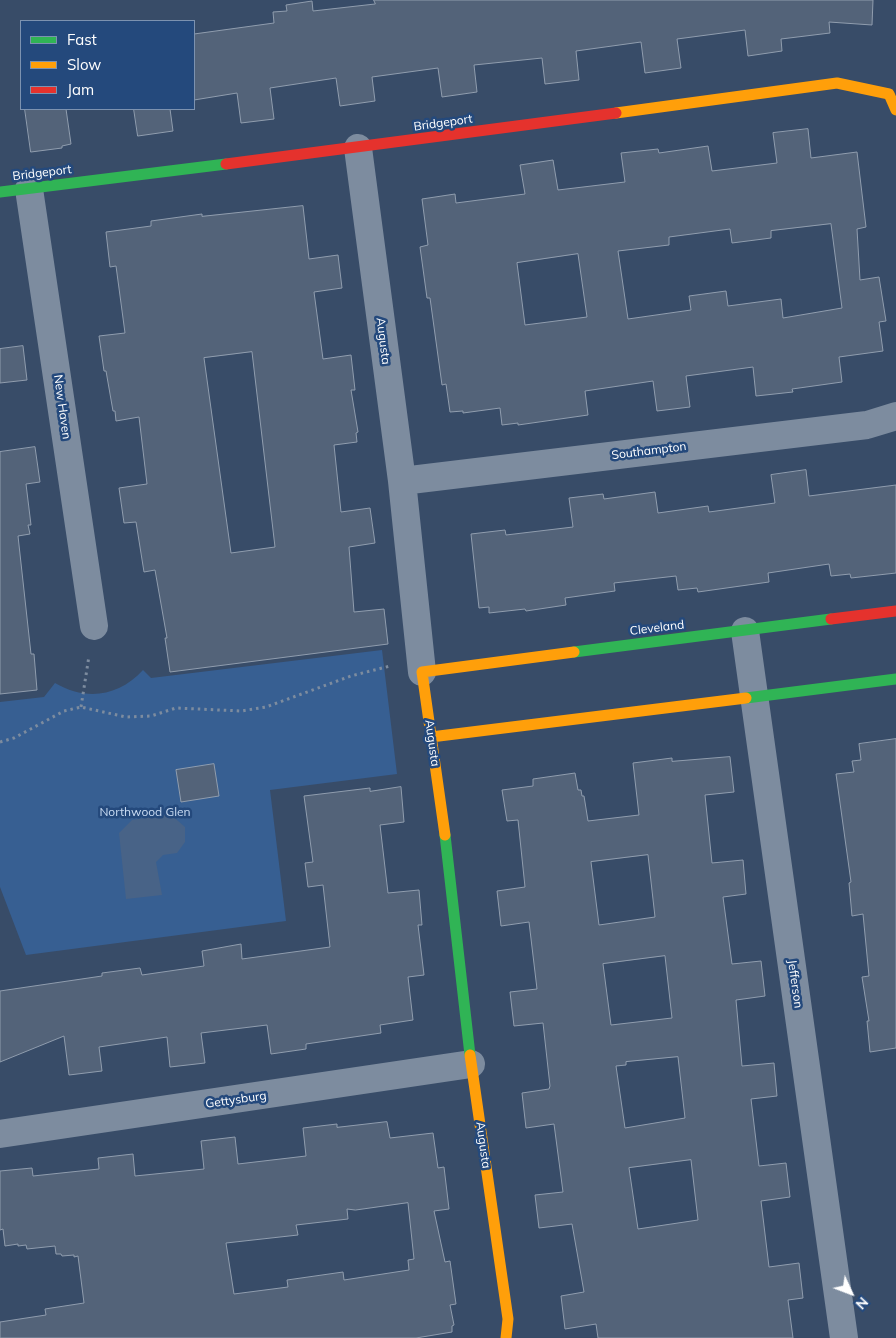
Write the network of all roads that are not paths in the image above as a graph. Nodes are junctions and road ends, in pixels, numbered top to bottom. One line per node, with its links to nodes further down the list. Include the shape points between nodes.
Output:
1 (896, 110): 2 (street, Bridgeport, via 889,94 837,83)
2 (358, 148): 3 (street, Bridgeport); 6 (street, Augusta)
3 (29, 189): 4 (street, Bridgeport); 8 (street, New Haven)
4 (0, 192)
5 (896, 416): 6 (street, Southampton, via 867,425)
6 (402, 480): 10 (street, Augusta)
7 (896, 611): 9 (street, Cleveland)
8 (94, 626)
9 (745, 631): 10 (street, Cleveland); 12 (street, Jefferson)
10 (422, 667): 13 (street, Augusta)
11 (896, 679): 12 (street)
12 (754, 696): 13 (street); 17 (street, Jefferson)
13 (431, 737): 14 (street, Augusta, via 448,855)
14 (471, 1064): 15 (street, Gettysburg); 16 (street, Augusta, via 508,1319)
15 (0, 1134)
16 (506, 1338)
17 (844, 1338)

